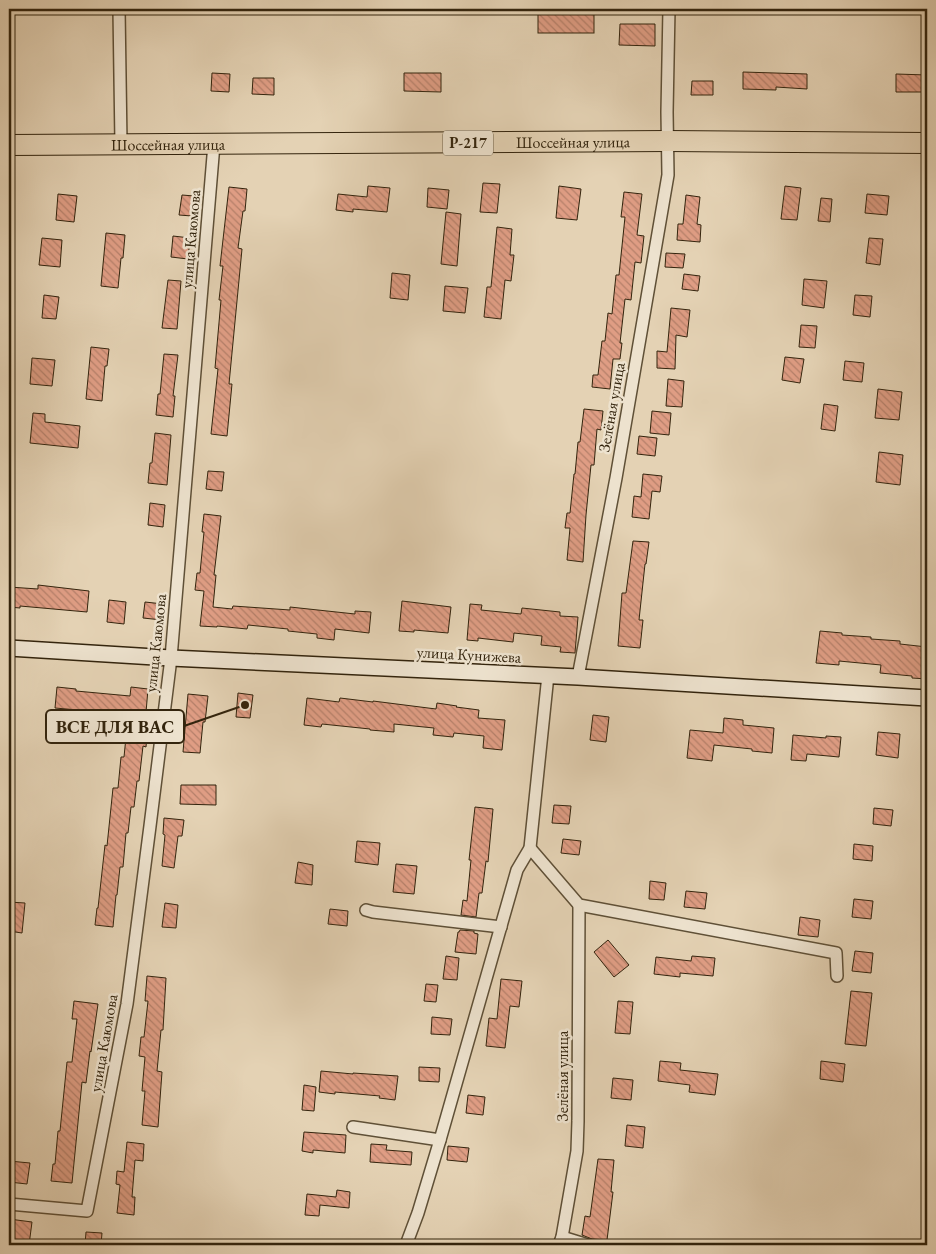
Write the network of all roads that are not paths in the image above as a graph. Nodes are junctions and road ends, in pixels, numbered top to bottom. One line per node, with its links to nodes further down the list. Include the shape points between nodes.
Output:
1 (119, 9): 5 (street)
2 (670, 9): 3 (street, Зелёная улица)
3 (667, 141): 4 (highway, Шоссейная улица / Р-217); 6 (highway, Шоссейная улица / Р-217); 11 (street, Зелёная улица, via 668,175)
4 (927, 143)
5 (121, 144): 6 (highway, Шоссейная улица / Р-217); 7 (highway, Шоссейная улица / Р-217)
6 (214, 144): 9 (street, улица Каюмова)
7 (9, 145)
8 (9, 648): 9 (street, улица Кунижева)
9 (171, 658): 10 (street, улица Кунижева); 20 (street, улица Каюмова, via 127,1004 87,1211)
10 (548, 675): 11 (street, улица Кунижева); 13 (street)
11 (578, 677): 12 (street, улица Кунижева)
12 (927, 698)
13 (530, 848): 14 (street); 16 (street, via 517,870)
14 (579, 905): 17 (street, via 836,953); 21 (street, Зелёная улица, via 577,1151)
15 (366, 910): 16 (street)
16 (501, 927): 19 (street)
17 (837, 976)
18 (353, 1127): 19 (street)
19 (440, 1140): 22 (street)
20 (9, 1204)
21 (560, 1241): 23 (street)
22 (406, 1245)
23 (588, 1245)

